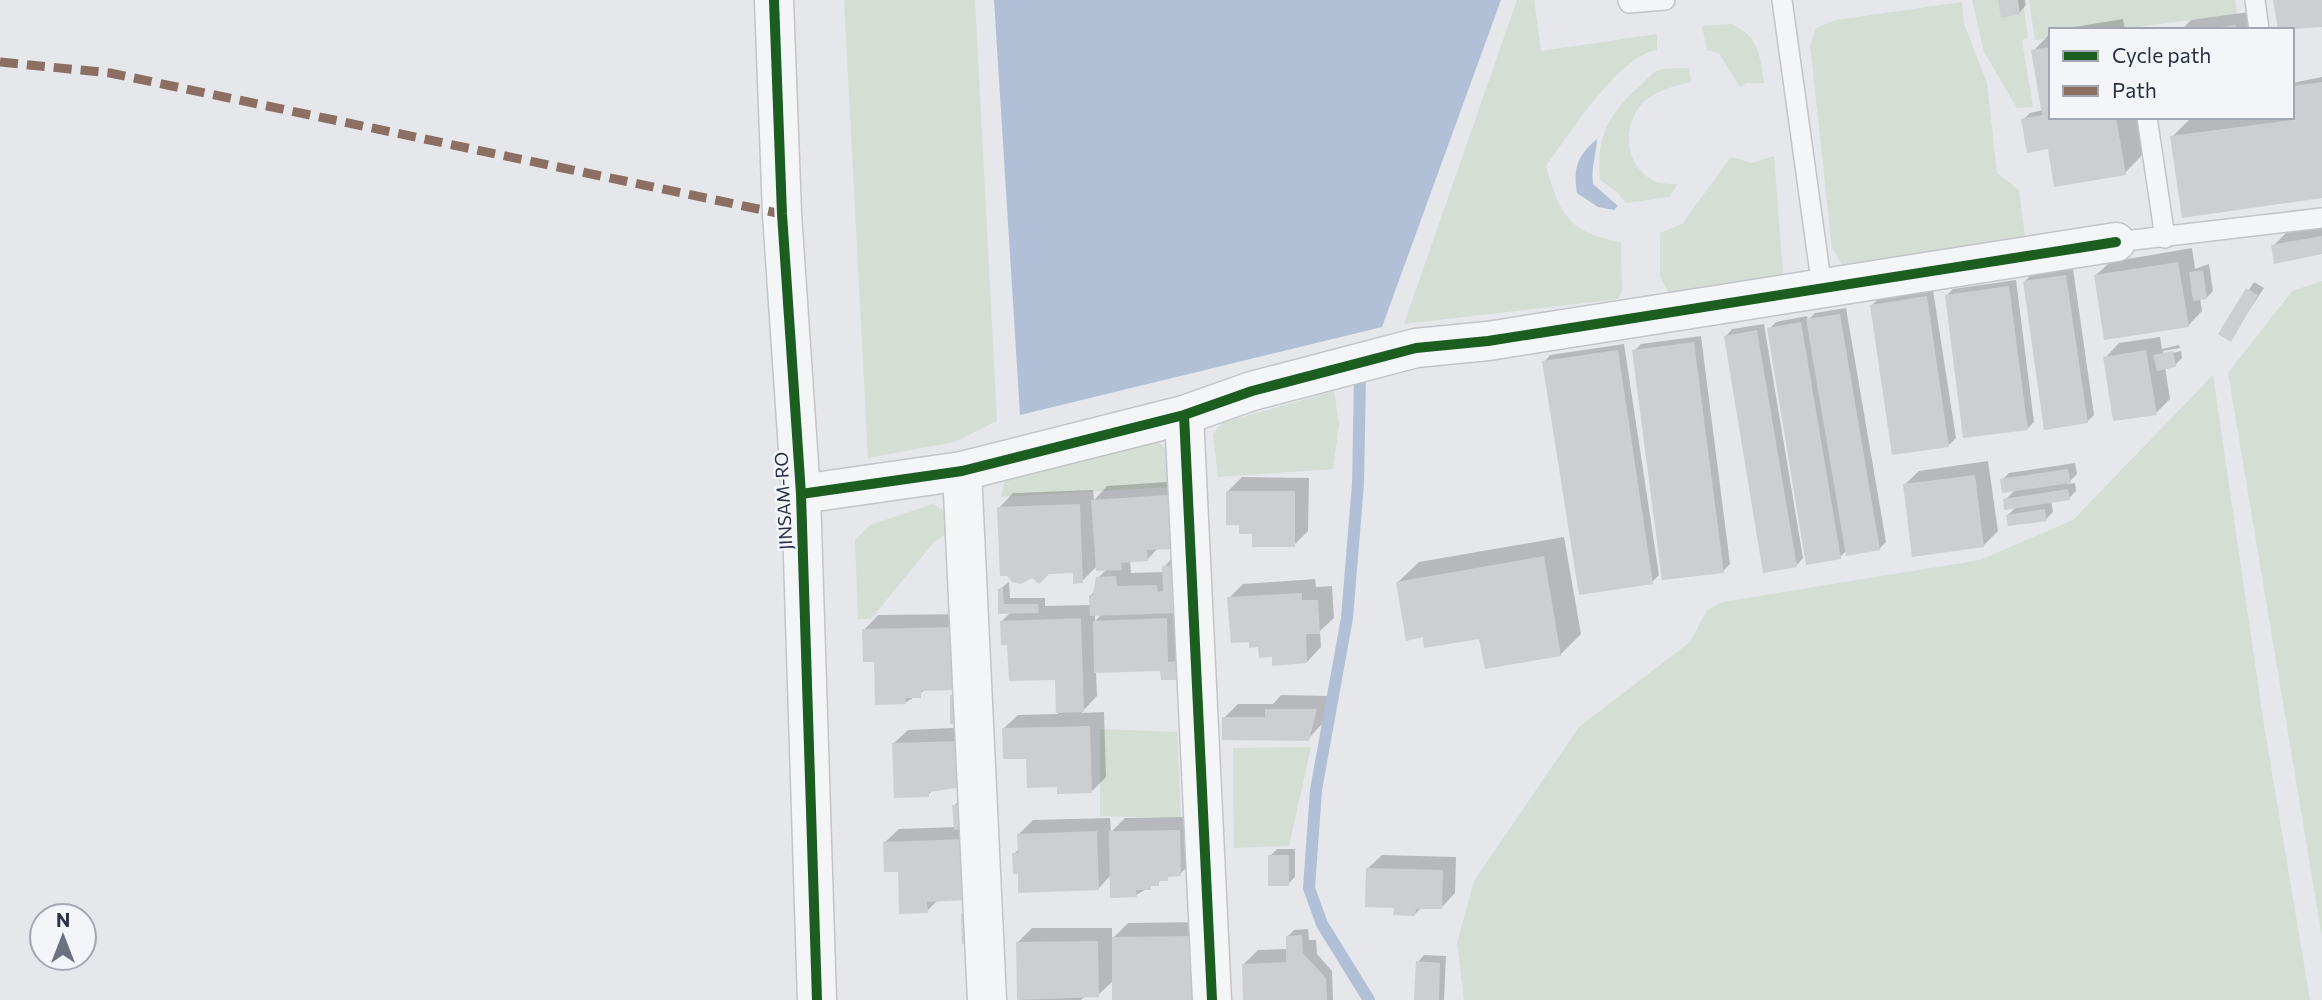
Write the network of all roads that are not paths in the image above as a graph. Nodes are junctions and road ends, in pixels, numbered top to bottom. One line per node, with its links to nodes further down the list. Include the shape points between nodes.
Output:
1 (774, 0): 14 (street, JINSAM-RO, via 782,214)
2 (1628, 0): 3 (lane)
3 (1665, 0)
4 (1782, 0): 11 (lane)
5 (2255, 0): 6 (lane)
6 (2259, 28)
7 (2147, 119): 9 (lane)
8 (2322, 218): 9 (lane)
9 (2165, 238): 10 (lane)
10 (2116, 242): 11 (street)
11 (1822, 288): 12 (street, via 1488,341 1416,348 1252,391)
12 (1184, 415): 13 (street); 17 (street)
13 (962, 471): 14 (street); 16 (street)
14 (802, 494): 15 (street, JINSAM-RO)
15 (817, 1000)
16 (987, 1000)
17 (1212, 1000)

